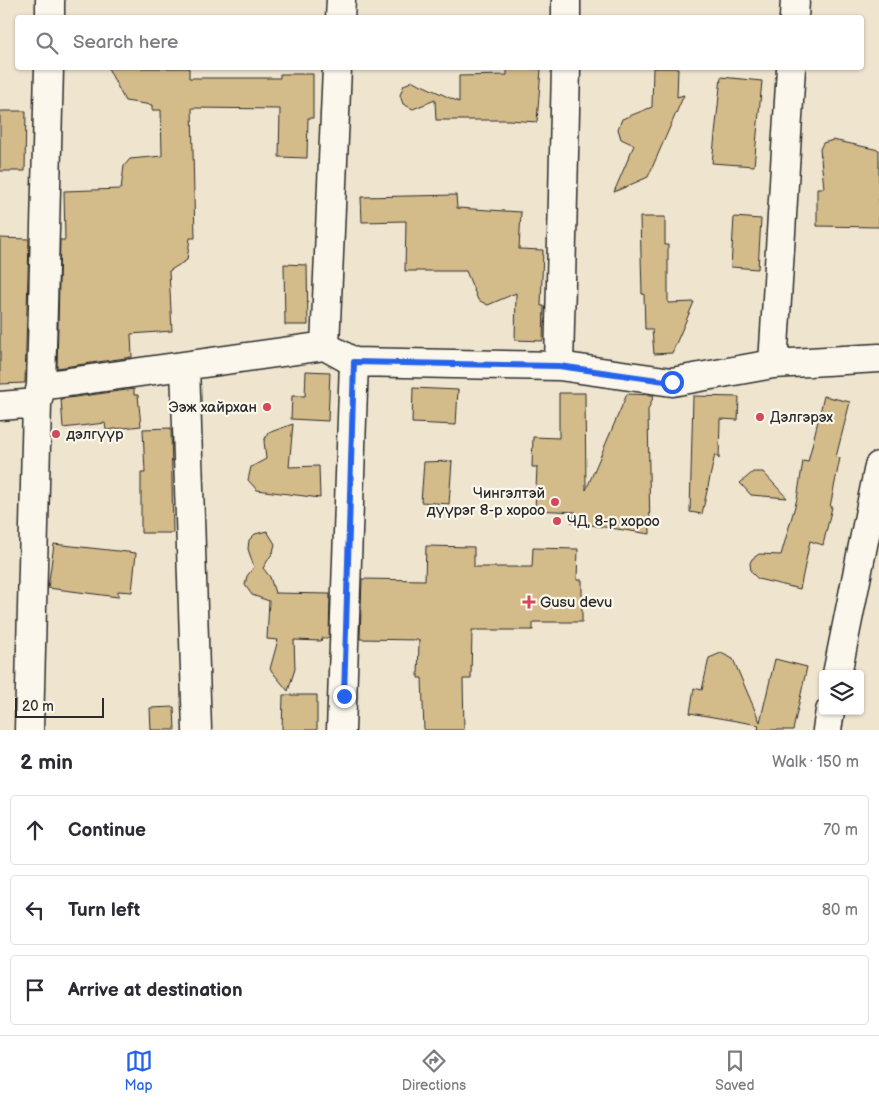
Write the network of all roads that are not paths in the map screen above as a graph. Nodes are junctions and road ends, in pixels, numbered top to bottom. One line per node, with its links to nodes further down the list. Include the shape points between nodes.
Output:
1 (50, 0): 5 (street)
2 (340, 0): 6 (street)
3 (566, 0): 7 (street)
4 (795, 0): 8 (street)
5 (50, 15)
6 (340, 15)
7 (566, 15)
8 (794, 15)
9 (48, 70): 19 (street)
10 (337, 70): 13 (street)
11 (566, 70): 18 (street)
12 (791, 70): 16 (street)
13 (325, 346): 15 (street); 17 (street)
14 (879, 358): 16 (street)
15 (354, 362): 18 (street); 26 (street)
16 (772, 364): 18 (street, via 672,382)
17 (185, 366): 19 (street); 25 (street)
18 (559, 366)
19 (39, 395): 20 (street); 24 (street)
20 (0, 406)
21 (879, 466): 22 (street)
22 (838, 670)
23 (829, 715): 27 (street)
24 (28, 730)
25 (197, 730)
26 (341, 730)
27 (826, 730)

